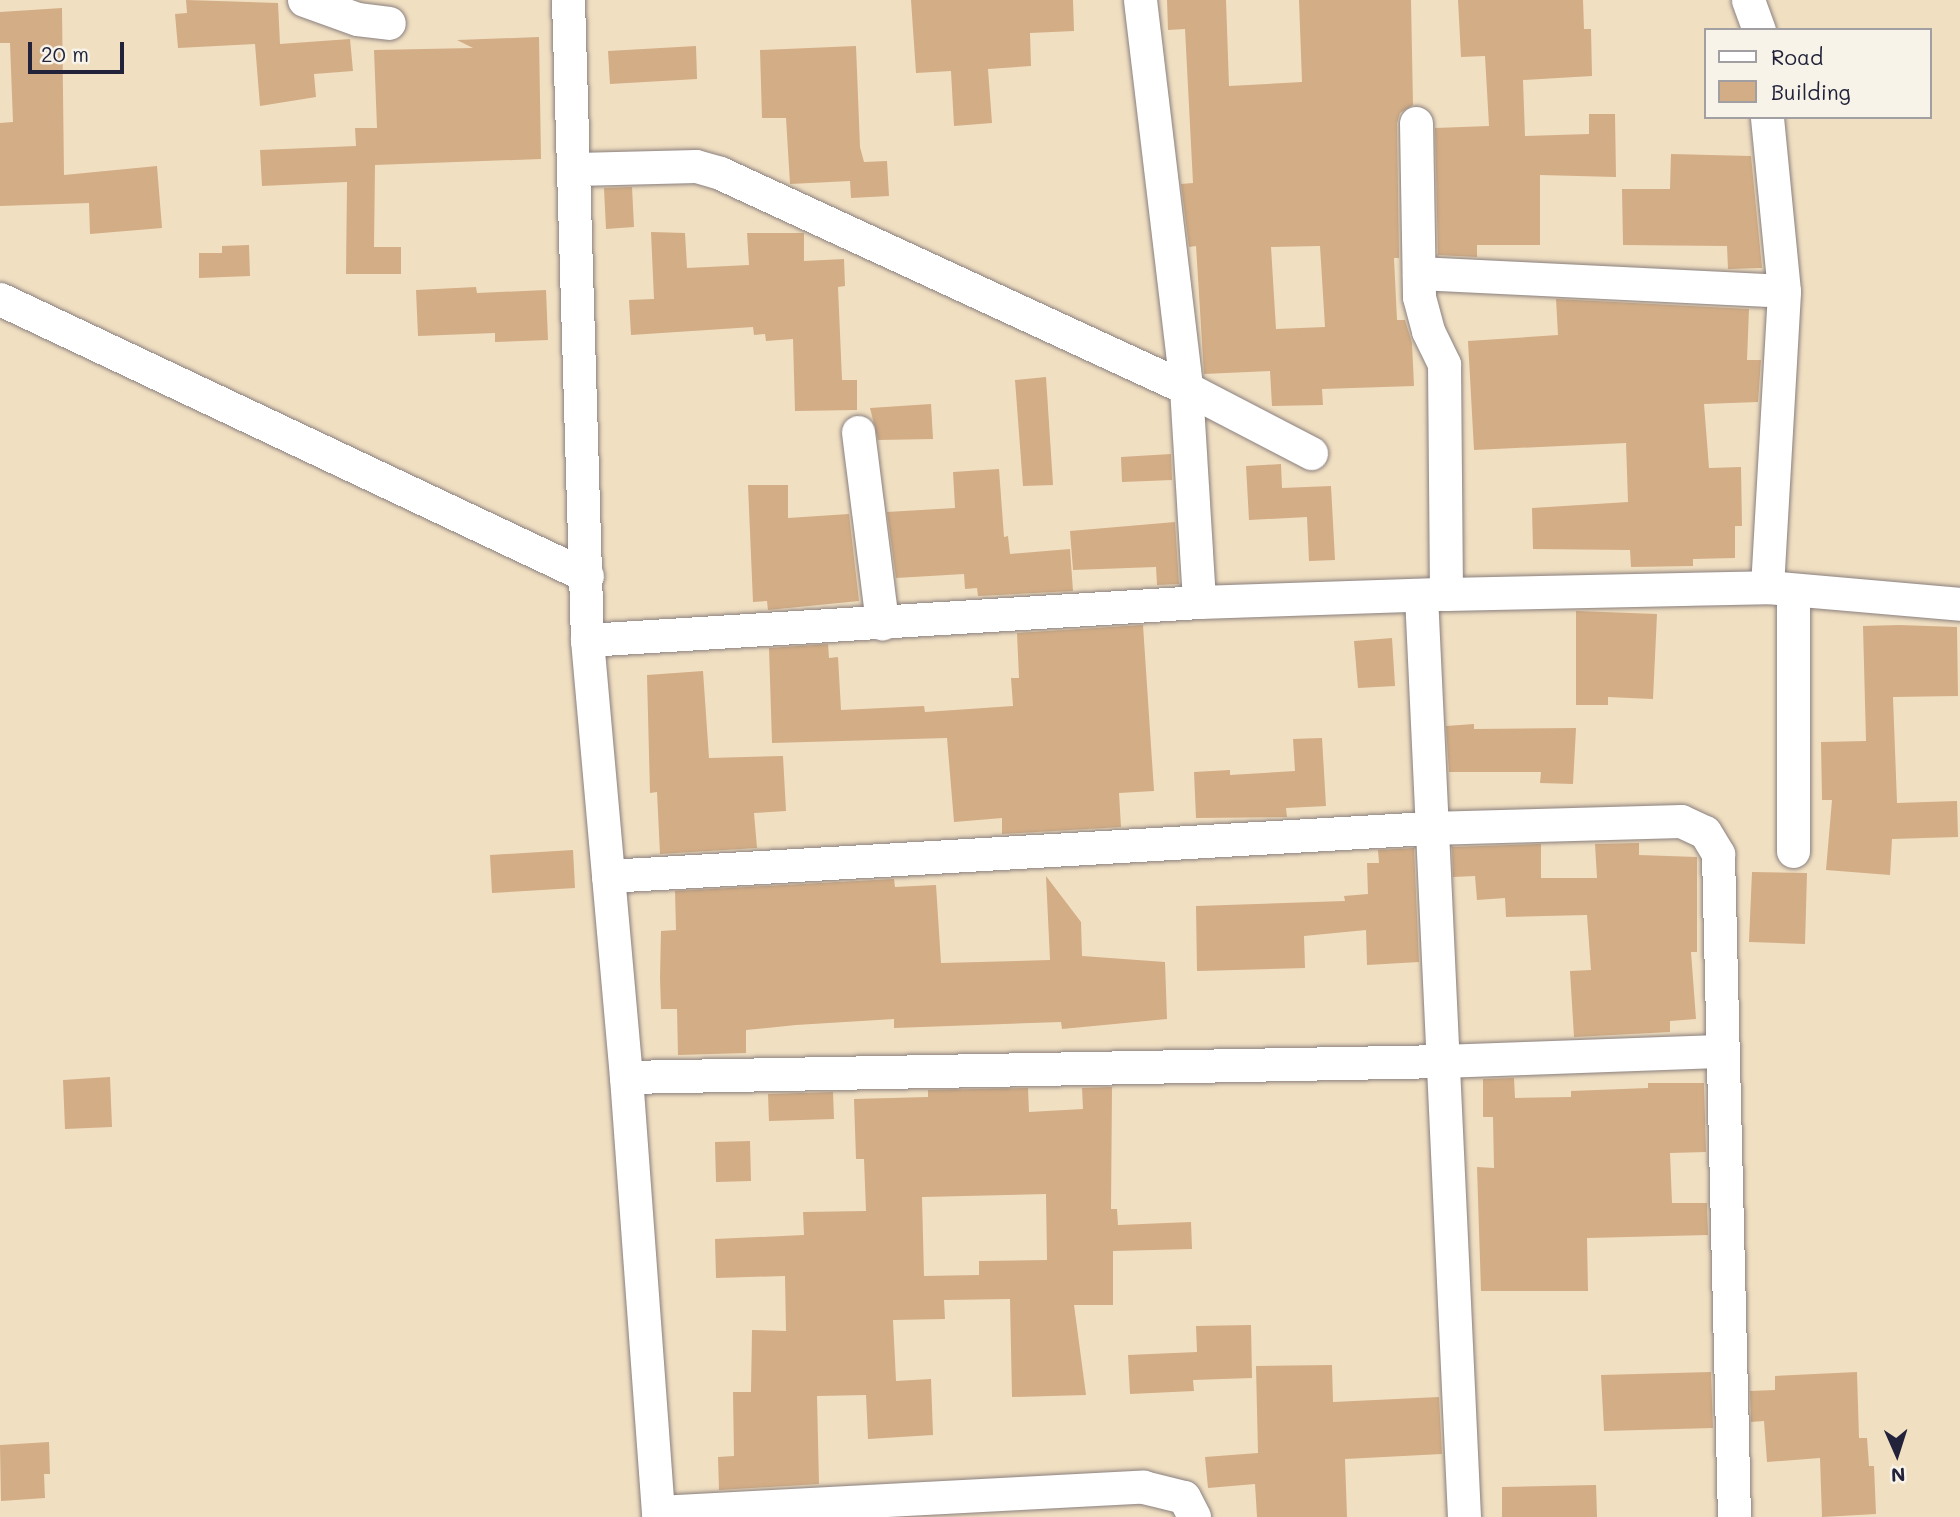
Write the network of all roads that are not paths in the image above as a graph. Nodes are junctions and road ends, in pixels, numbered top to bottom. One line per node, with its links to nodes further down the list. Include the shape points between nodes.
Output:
1 (304, 0): 5 (street, via 357,19)
2 (568, 0): 9 (street)
3 (1140, 0): 13 (street)
4 (1748, 0): 6 (street)
5 (389, 23)
6 (1758, 28)
7 (1767, 119): 11 (street)
8 (1416, 123): 10 (street)
9 (576, 169): 13 (street, via 695,166 720,173); 16 (street)
10 (1419, 273): 11 (street); 18 (street, via 1428,331 1444,364)
11 (1784, 291): 17 (street)
12 (0, 299): 16 (street)
13 (1186, 388): 15 (street); 19 (street)
14 (858, 432): 21 (street)
15 (1311, 453)
16 (587, 576): 22 (street)
17 (1780, 588): 18 (street); 20 (street); 24 (street)
18 (1433, 594): 19 (street); 23 (street)
19 (1199, 602): 21 (street)
20 (1960, 604)
21 (882, 623): 22 (street)
22 (587, 640): 25 (street)
23 (1429, 828): 25 (street); 26 (street, via 1681,821 1705,832 1718,854); 27 (street)
24 (1793, 851)
25 (608, 876): 28 (street)
26 (1723, 1051): 27 (street); 32 (street)
27 (1444, 1061): 28 (street); 31 (street)
28 (626, 1077): 29 (street)
29 (658, 1514): 30 (street, via 1143,1487 1184,1496)
30 (1194, 1517)
31 (1464, 1517)
32 (1734, 1517)

